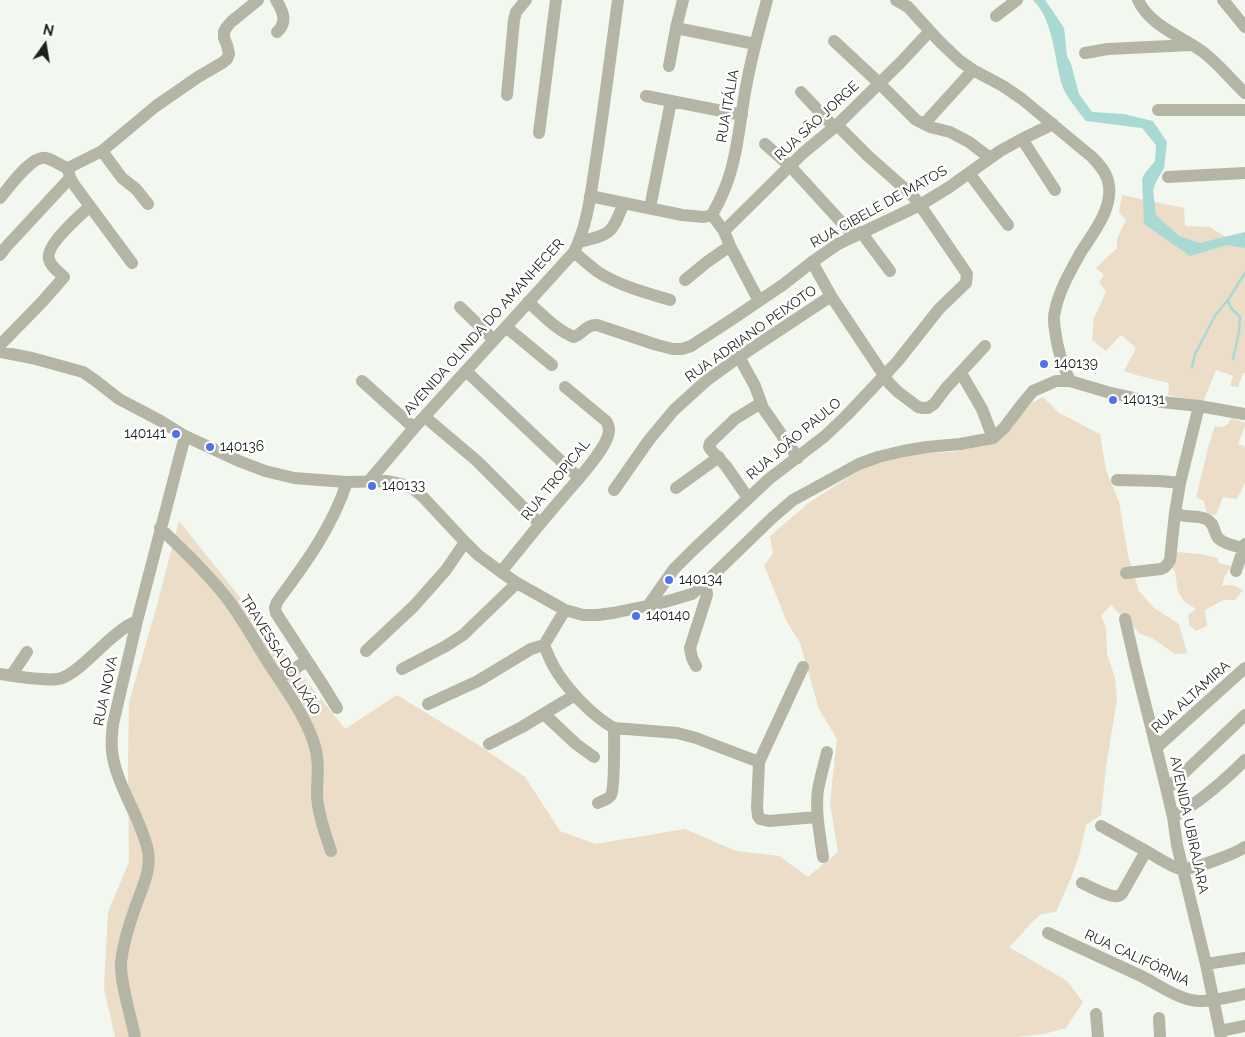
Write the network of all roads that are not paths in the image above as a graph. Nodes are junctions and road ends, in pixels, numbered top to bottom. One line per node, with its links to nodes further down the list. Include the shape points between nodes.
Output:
1 (258, 0): 38 (street, via 226,28 224,38 228,54 222,63 156,106)
2 (276, 0): 16 (street, via 284,23)
3 (526, 0): 26 (street, via 514,20)
4 (556, 0): 35 (street)
5 (618, 0): 46 (street, AVENIDA OLINDA DO AMANHECER)
6 (683, 0): 13 (street)
7 (767, 0): 18 (street, RUA ITÁLIA)
8 (896, 0): 15 (street, via 908,7)
9 (1017, 0): 12 (street)
10 (1138, 0): 19 (street, via 1151,19)
11 (1223, 0): 14 (street)
12 (996, 16)
13 (676, 28): 18 (street); 21 (street)
14 (1245, 28)
15 (930, 31): 22 (street); 23 (street, RUA SÃO JORGE)
16 (277, 32)
17 (834, 41): 23 (street)
18 (755, 44): 31 (street, RUA ITÁLIA)
19 (1191, 45): 20 (street); 25 (street, via 1204,53)
20 (1086, 53)
21 (669, 66)
22 (973, 70): 32 (street); 33 (street, via 1022,99)
23 (879, 83): 32 (street); 34 (street, RUA SÃO JORGE)
24 (801, 92): 34 (street)
25 (1245, 93)
26 (507, 95)
27 (646, 96): 28 (street)
28 (671, 101): 31 (street); 52 (street)
29 (1158, 110): 30 (street)
30 (1245, 110)
31 (742, 115): 53 (street, RUA ITÁLIA, via 729,179)
32 (924, 124): 39 (street, via 950,132)
33 (1053, 124): 36 (street, RUA CIBELE DE MATOS); 80 (street, via 1102,168 1109,186 1102,216 1071,270 1054,313 1062,366)
34 (835, 126): 40 (street, RUA SÃO JORGE); 50 (street)
35 (539, 133)
36 (1022, 139): 39 (street, RUA CIBELE DE MATOS); 45 (street)
37 (765, 144): 40 (street)
38 (102, 152): 41 (street); 49 (street)
39 (990, 158): 42 (street, RUA CIBELE DE MATOS)
40 (790, 166): 55 (street, RUA SÃO JORGE); 56 (street)
41 (69, 173): 47 (street, via 49,159 39,159 31,163); 51 (street); 59 (street)
42 (969, 173): 50 (street, RUA CIBELE DE MATOS); 54 (street)
43 (1245, 173): 44 (street)
44 (1168, 177)
45 (1055, 190)
46 (590, 196): 48 (street); 58 (street, AVENIDA OLINDA DO AMANHECER)
47 (0, 198)
48 (624, 203): 52 (street); 58 (street, via 614,228)
49 (148, 204)
50 (920, 205): 56 (street, RUA CIBELE DE MATOS); 78 (street, RUA JOÃO PAULO, via 967,274 966,283 939,309)
51 (89, 207): 61 (street); 70 (street, via 50,250 49,262 64,277)
52 (650, 208): 53 (street, via 689,216)
53 (712, 215): 55 (street)
54 (1008, 225)
55 (724, 231): 57 (street)
56 (858, 234): 60 (street, RUA CIBELE DE MATOS); 62 (street)
57 (730, 246): 63 (street); 66 (street)
58 (577, 247): 65 (street, via 598,272 614,281); 67 (street, AVENIDA OLINDA DO AMANHECER)
59 (0, 255)
60 (812, 262): 64 (street); 66 (street, RUA CIBELE DE MATOS)
61 (132, 263)
62 (890, 270)
63 (685, 280)
64 (831, 296): 74 (street, RUA ADRIANO PEIXOTO); 78 (street)
65 (670, 300)
66 (759, 300): 67 (street, RUA CIBELE DE MATOS, via 711,334 682,349 656,345 597,325 590,325 574,337 558,328)
67 (528, 302): 69 (street, AVENIDA OLINDA DO AMANHECER)
68 (460, 307): 71 (street)
69 (506, 327): 71 (street, AVENIDA OLINDA DO AMANHECER); 75 (street)
70 (2, 340)
71 (494, 340): 76 (street, AVENIDA OLINDA DO AMANHECER)
72 (985, 346): 77 (street)
73 (0, 352): 87 (street, via 83,372 119,399)
74 (740, 357): 82 (street); 97 (street, RUA ADRIANO PEIXOTO, via 706,381 674,410)
75 (552, 366)
76 (466, 371): 85 (street, AVENIDA OLINDA DO AMANHECER); 91 (street)
77 (960, 372): 78 (street, via 928,408 918,407 898,392); 88 (street, via 982,409)
78 (884, 375): 90 (street, RUA JOÃO PAULO, via 847,415)
79 (362, 381): 86 (street)
80 (1070, 381): 83 (street, via 1125,396); 88 (street, via 1056,381 1033,391)
81 (565, 387): 91 (street, RUA TROPICAL, via 601,416 609,429 605,442)
82 (760, 404): 89 (street, via 734,419 710,443 709,447); 90 (street)
83 (1199, 406): 84 (street); 95 (street)
84 (1245, 414)
85 (425, 417): 86 (street, AVENIDA OLINDA DO AMANHECER); 100 (street, via 477,461)
86 (414, 428): 93 (street, AVENIDA OLINDA DO AMANHECER)
87 (185, 436): 94 (street, via 265,471 294,478); 101 (street, RUA NOVA)
88 (993, 438): 108 (street, via 903,451 859,464 793,500)
89 (719, 458): 96 (street); 98 (street)
90 (798, 458): 98 (street, RUA JOÃO PAULO)
91 (579, 478): 100 (street, RUA TROPICAL)
92 (1117, 480): 95 (street)
93 (369, 481): 94 (street); 102 (street, via 386,481 412,488)
94 (347, 482): 116 (street, via 336,512 317,546 275,608)
95 (1180, 483): 99 (street)
96 (676, 488)
97 (614, 490)
98 (748, 498): 109 (street, RUA JOÃO PAULO, via 674,569)
99 (1175, 513): 103 (street, via 1207,519 1219,540); 106 (street, via 1170,560 1165,568)
100 (540, 524): 105 (street, RUA TROPICAL)
101 (160, 528): 112 (street, RUA NOVA); 122 (street, TRAVESSA DO LIXÃO, via 203,569 226,597)
102 (465, 542): 105 (street); 114 (street, via 446,570 414,606)
103 (1244, 546): 104 (street)
104 (1236, 571)
105 (501, 572): 107 (street)
106 (1126, 573)
107 (517, 583): 110 (street); 120 (street, via 463,635)
108 (705, 583): 109 (street, via 692,594); 117 (street, via 707,594 690,648)
109 (648, 606): 110 (street, via 598,615)
110 (565, 610): 113 (street)
111 (1126, 619): 130 (street, AVENIDA UBIRAJARA)
112 (137, 621): 121 (street, via 126,626 62,678); 155 (street, RUA NOVA, via 111,738 115,764 148,851 149,863 122,962)
113 (544, 645): 123 (street, via 560,677); 124 (street)
114 (366, 651)
115 (27, 652): 121 (street)
116 (307, 661): 122 (street); 125 (street)
117 (696, 666)
118 (803, 668): 134 (street)
119 (1245, 668): 130 (street, RUA ALTAMIRA)
120 (402, 669)
121 (5, 675)
122 (279, 678): 141 (street, TRAVESSA DO LIXÃO, via 314,743 319,770 319,814)
123 (575, 695): 126 (street); 128 (street, via 598,718)
124 (428, 704)
125 (337, 708)
126 (544, 714): 129 (street); 132 (street)
127 (1245, 715): 135 (street)
128 (614, 728): 134 (street, via 677,733); 136 (street, via 612,794)
129 (489, 744)
130 (1156, 748): 135 (street, AVENIDA UBIRAJARA)
131 (827, 752): 137 (street, via 818,792)
132 (594, 758)
133 (1245, 760): 138 (street, via 1208,794)
134 (760, 762): 137 (street, via 757,807 760,819)
135 (1166, 789): 138 (street, AVENIDA UBIRAJARA)
136 (598, 803)
137 (818, 817): 143 (street)
138 (1173, 818): 144 (street, AVENIDA UBIRAJARA)
139 (1101, 826): 142 (street)
140 (1243, 850): 144 (street)
141 (331, 851)
142 (1146, 851): 144 (street); 145 (street, via 1121,895 1116,897)
143 (823, 857)
144 (1183, 869): 148 (street, AVENIDA UBIRAJARA)
145 (1082, 884)
146 (1048, 933): 150 (street, RUA CALIFÓRNIA, via 1186,999)
147 (1245, 958): 148 (street)
148 (1206, 964): 150 (street, AVENIDA UBIRAJARA)
149 (1245, 994): 150 (street, RUA CALIFÓRNIA)
150 (1214, 1000): 154 (street, AVENIDA UBIRAJARA)
151 (1096, 1014): 156 (street)
152 (1159, 1018): 157 (street)
153 (1245, 1026): 154 (street)
154 (1221, 1034)
155 (135, 1037)
156 (1098, 1037)
157 (1160, 1037)

